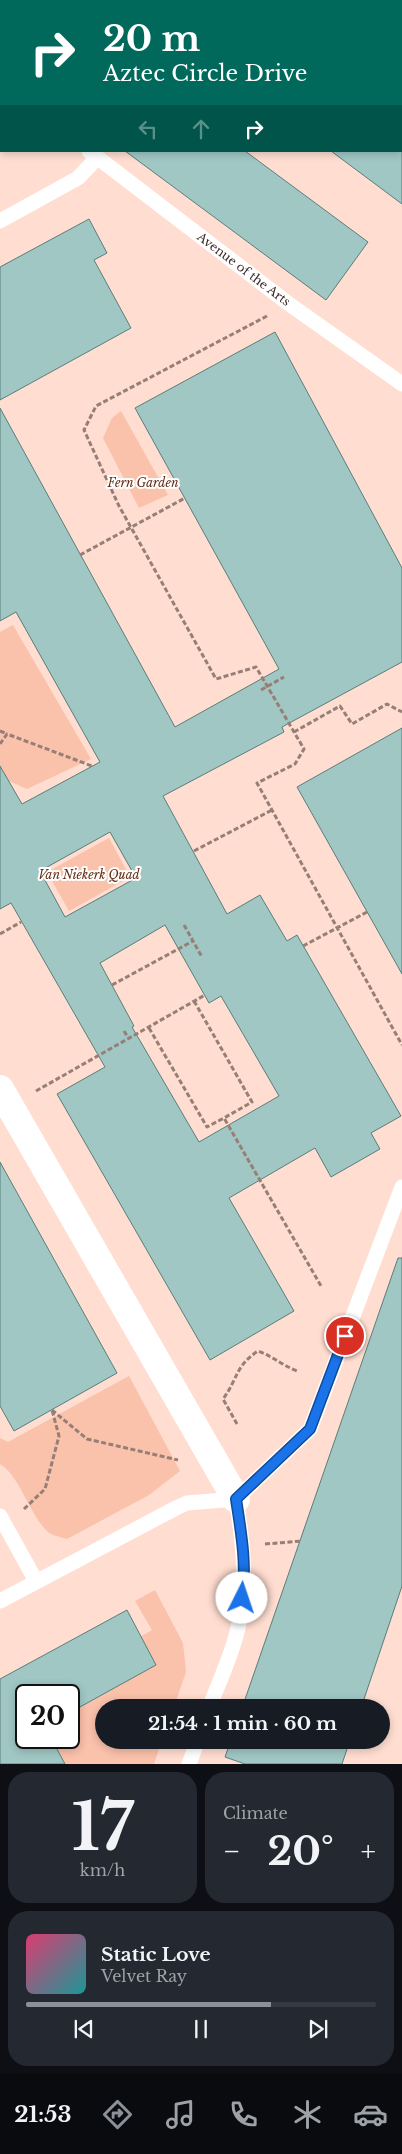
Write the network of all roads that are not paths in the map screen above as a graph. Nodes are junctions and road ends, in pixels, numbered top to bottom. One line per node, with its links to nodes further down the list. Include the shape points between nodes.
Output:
1 (93, 154): 2 (lane, via 78,178); 3 (lane, Avenue of the Arts, via 289,304)
2 (0, 220)
3 (402, 384)
4 (5, 1098): 6 (street)
5 (402, 1187): 6 (lane, via 310,1429)
6 (236, 1499): 8 (lane, via 188,1503); 10 (lane, via 243,1546 244,1583 238,1629)
7 (0, 1516): 8 (lane)
8 (36, 1581): 9 (lane)
9 (0, 1601)
10 (212, 1699)
11 (195, 1749): 12 (lane)
12 (189, 1764)

